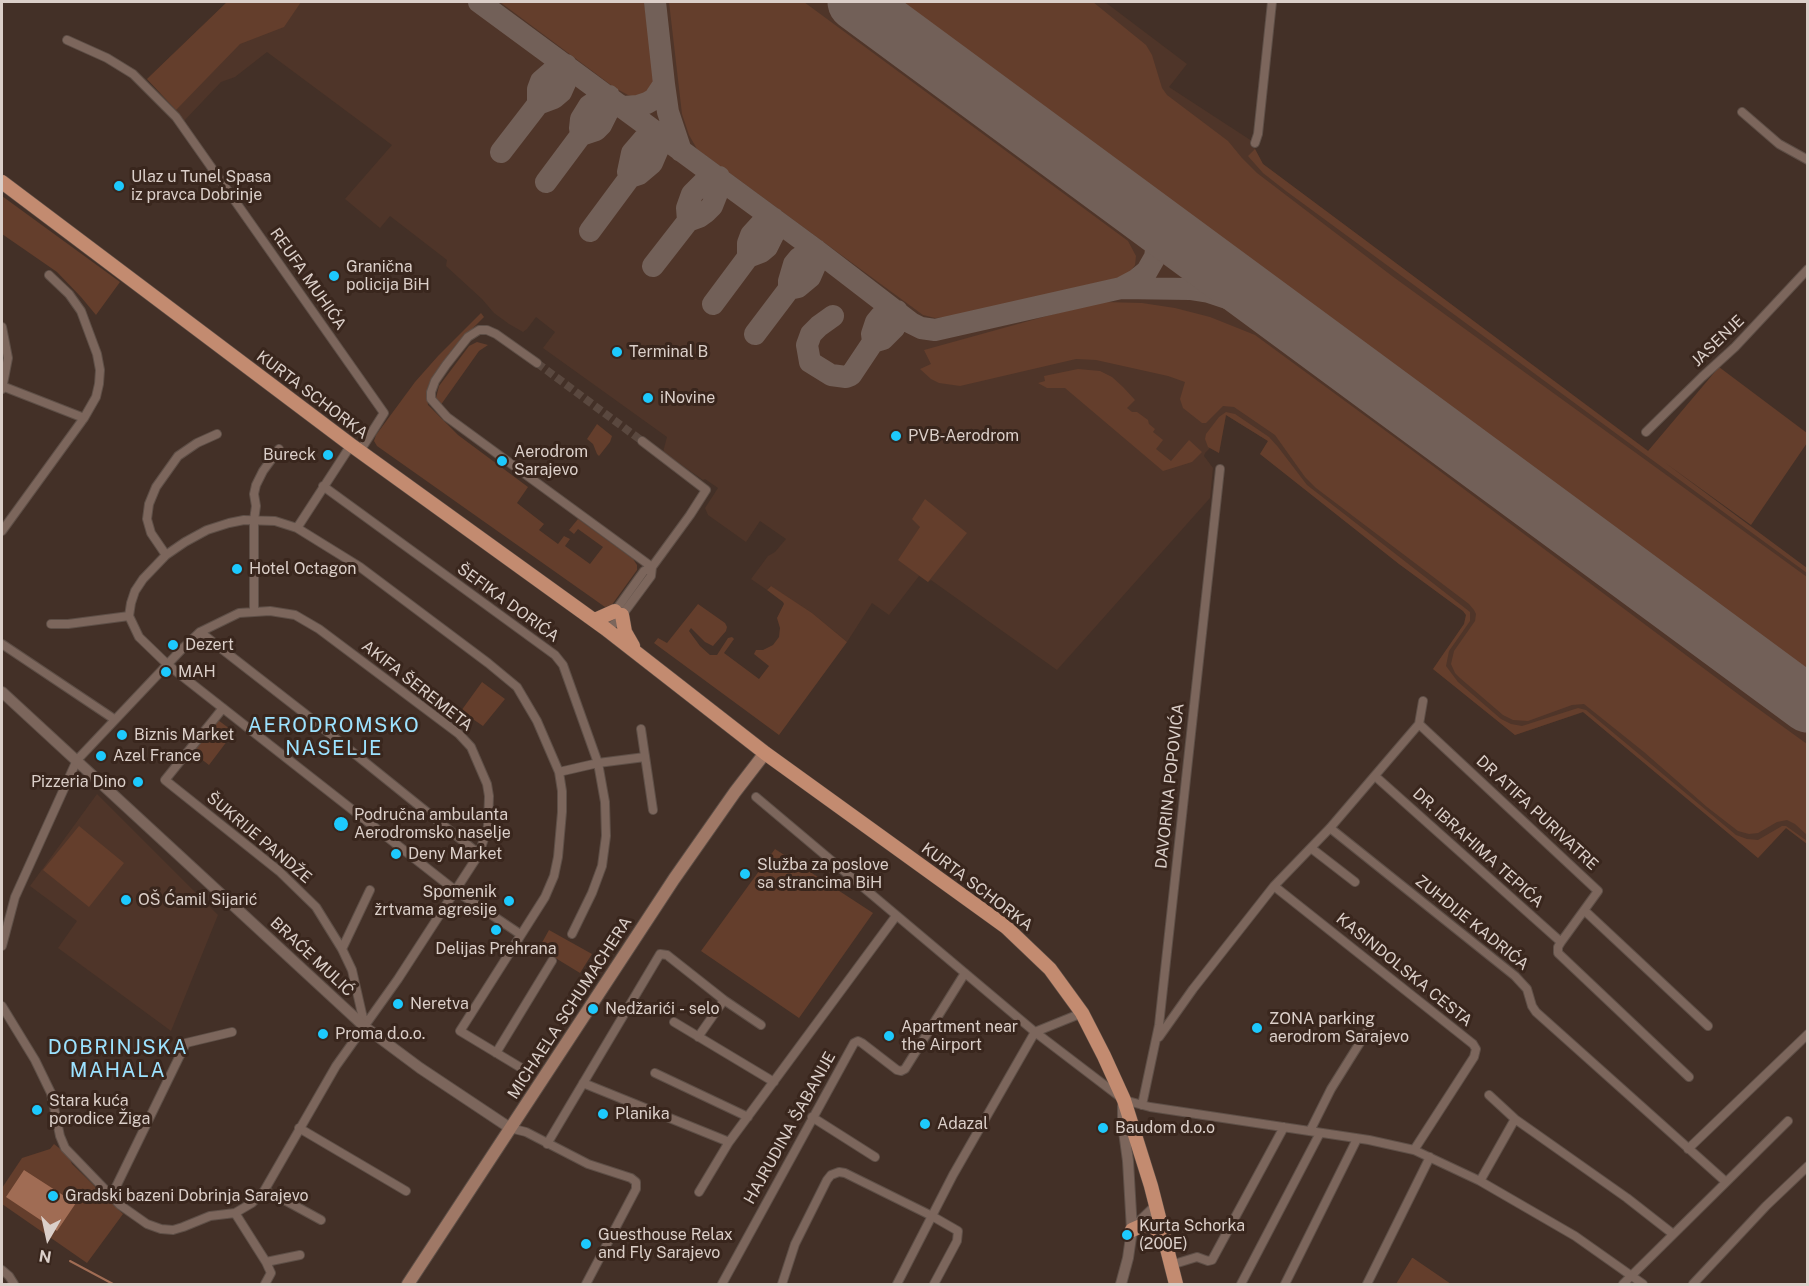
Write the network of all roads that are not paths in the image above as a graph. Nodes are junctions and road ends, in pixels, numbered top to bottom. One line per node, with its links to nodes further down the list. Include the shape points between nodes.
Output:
1 (1272, 2): 4 (street)
2 (67, 40): 16 (street, REUFA MUHIĆA, via 133,74 176,117 384,413)
3 (1742, 112): 5 (street, via 1779,144)
4 (1255, 143)
5 (1808, 160)
6 (2, 182): 16 (main road, KURTA SCHORKA)
7 (1808, 269): 13 (street, JASENJE, via 1735,347)
8 (49, 275): 12 (street, via 81,311 97,354 99,384)
9 (2, 327): 11 (street, via 8,358)
10 (537, 363): 24 (street, via 496,334 479,330 446,364 435,381 432,399 447,417)
11 (2, 388): 12 (street)
12 (84, 418): 22 (street)
13 (1646, 432)
14 (217, 434): 23 (street, via 178,456 156,487 147,519)
15 (642, 441): 24 (street, via 706,490)
16 (355, 448): 19 (street); 28 (main road, KURTA SCHORKA)
17 (279, 449): 20 (street, via 256,485)
18 (1220, 469): 77 (street, DAVORINA POPOVIĆA)
19 (323, 486): 21 (street); 44 (street, ŠEFIKA DORIĆA, via 555,655 563,665)
20 (254, 520): 21 (street); 23 (street, via 229,522 207,530); 25 (street)
21 (297, 528): 45 (street, via 360,567 517,687)
22 (2, 531)
23 (166, 555): 27 (street, via 135,591)
24 (652, 567): 26 (street, via 644,571)
25 (254, 611): 31 (street, AKIFA ŠEREMETA, via 239,613); 51 (street, AKIFA ŠEREMETA, via 295,615 319,629 459,734 471,747 489,796 488,826)
26 (619, 613): 28 (main road); 30 (street, via 613,626); 33 (main road)
27 (129, 616): 29 (street); 34 (street, via 139,637)
28 (595, 620): 30 (main road, KURTA SCHORKA)
29 (51, 624)
30 (606, 629): 33 (main road, KURTA SCHORKA)
31 (200, 632): 34 (street, AKIFA ŠEREMETA); 51 (street)
32 (2, 644): 38 (street)
33 (637, 652): 41 (main road, KURTA SCHORKA)
34 (168, 665): 37 (street); 38 (street, AKIFA ŠEREMETA)
35 (2, 692): 43 (street, BRAĆE MULIĆ)
36 (1423, 700): 39 (street)
37 (223, 708): 55 (street); 62 (street, ŠUKRIJE PANDŽE, via 165,780 302,892)
38 (114, 719): 43 (street, AKIFA ŠEREMETA)
39 (1419, 724): 46 (street); 56 (street, DR ATIFA PURIVATRE, via 1598,891)
40 (641, 729): 42 (street)
41 (765, 753): 67 (main road, KURTA SCHORKA, via 1006,927 1050,969); 93 (main road, MICHAELA SCHUMACHERA, via 674,879)
42 (645, 757): 44 (street); 48 (street)
43 (77, 760): 61 (street, AKIFA ŠEREMETA, via 15,897); 72 (street, BRAĆE MULIĆ)
44 (598, 763): 45 (street); 59 (street, ŠEFIKA DORIĆA, via 605,802 602,866)
45 (559, 772): 58 (street, via 562,812 554,876)
46 (1375, 776): 49 (street); 60 (street, DR. IBRAHIMA TEPIĆA)
47 (756, 797): 57 (street)
48 (653, 810)
49 (1330, 828): 50 (street); 99 (street, ZUHDIJE KADRIĆA, via 1515,976 1527,988 1536,1012)
50 (1311, 848): 52 (street); 53 (street)
51 (480, 853): 55 (street, AKIFA ŠEREMETA)
52 (1355, 882)
53 (1274, 886): 77 (street); 100 (street, KASINDOLSKA CESTA, via 1476,1048)
54 (370, 890): 62 (street)
55 (456, 891): 58 (street); 72 (street, AKIFA ŠEREMETA)
56 (1585, 911): 60 (street); 71 (street)
57 (896, 916): 64 (street); 82 (street, HAJRUDINA ŠABANIJE)
58 (520, 934): 78 (street, via 460,1031)
59 (572, 934)
60 (1561, 942): 81 (street, DR. IBRAHIMA TEPIĆA, via 1557,951 1564,959)
61 (2, 946)
62 (342, 949): 72 (street, ŠUKRIJE PANDŽE, via 352,970)
63 (552, 961): 78 (street)
64 (964, 973): 74 (street); 88 (street, HAJRUDINA ŠABANIJE, via 904,1069 897,1070 856,1042)
65 (724, 1000): 69 (street); 76 (street); 83 (street, via 667,955 660,954)
66 (2, 1006): 109 (street, via 51,1093 65,1148)
67 (1082, 1013): 74 (street); 85 (main road, KURTA SCHORKA)
68 (674, 1022): 76 (street)
69 (761, 1025)
70 (1371, 1025): 94 (street)
71 (1708, 1026)
72 (365, 1027): 92 (street, AKIFA ŠEREMETA); 93 (street, BRAĆE MULIĆ)
73 (232, 1032): 109 (street, via 186,1043)
74 (1035, 1032): 85 (street); 112 (street)
75 (1808, 1034): 99 (street)
76 (698, 1037): 82 (street)
77 (1157, 1040): 86 (street, DAVORINA POPOVIĆA)
78 (496, 1053): 79 (street)
79 (523, 1069)
80 (656, 1073): 87 (street)
81 (1689, 1077)
82 (774, 1082): 87 (street, HAJRUDINA ŠABANIJE)
83 (583, 1083): 97 (street); 98 (street)
84 (1489, 1095): 89 (street)
85 (1124, 1100): 86 (street); 110 (main road, KURTA SCHORKA); 114 (street)
86 (1142, 1105): 91 (street)
87 (748, 1117): 97 (street, HAJRUDINA ŠABANIJE)
88 (812, 1118): 101 (street); 126 (street, HAJRUDINA ŠABANIJE)
89 (1515, 1119): 104 (street); 115 (street)
90 (1788, 1121): 105 (street)
91 (1284, 1127): 94 (street); 119 (street, via 1212,1260 1197,1257)
92 (299, 1128): 106 (street, AKIFA ŠEREMETA); 107 (street)
93 (510, 1128): 98 (street); 124 (main road, MICHAELA SCHUMACHERA)
94 (1310, 1131): 95 (street)
95 (1320, 1132): 96 (street); 132 (street)
96 (1357, 1138): 100 (street); 133 (street)
97 (729, 1142): 108 (street, HAJRUDINA ŠABANIJE)
98 (547, 1144): 125 (street, via 636,1182 636,1189)
99 (1688, 1149): 105 (street, ZUHDIJE KADRIĆA)
100 (1414, 1150): 102 (street)
101 (875, 1157)
102 (1430, 1157): 104 (street); 134 (street)
103 (1808, 1166): 137 (street)
104 (1479, 1181): 121 (street, via 1575,1236)
105 (1726, 1182): 115 (street)
106 (264, 1191): 111 (street); 113 (street)
107 (406, 1191)
108 (699, 1192)
109 (111, 1197): 111 (street, via 147,1224 161,1229 173,1230 210,1216)
110 (1156, 1206): 114 (street); 116 (main road, KURTA SCHORKA)
111 (235, 1213): 118 (street)
112 (932, 1216): 127 (street, via 845,1173 835,1173 827,1180 795,1244); 128 (street); 129 (street, via 956,1228 959,1234)
113 (321, 1220)
114 (1132, 1230): 116 (main road, via 1148,1226); 130 (street)
115 (1673, 1234): 121 (street)
116 (1163, 1237): 119 (main road, KURTA SCHORKA)
117 (300, 1255): 118 (street)
118 (266, 1262): 123 (street, via 271,1273)
119 (1171, 1265): 131 (main road, KURTA SCHORKA)
120 (2, 1270): 122 (street)
121 (1632, 1276): 135 (street); 136 (street)
122 (14, 1284)
123 (265, 1284)
124 (408, 1284)
125 (586, 1284)
126 (722, 1284)
127 (783, 1284)
128 (897, 1284)
129 (934, 1284)
130 (1121, 1284)
131 (1176, 1284)
132 (1241, 1284)
133 (1285, 1284)
134 (1367, 1284)
135 (1623, 1284)
136 (1643, 1284)
137 (1693, 1284)

